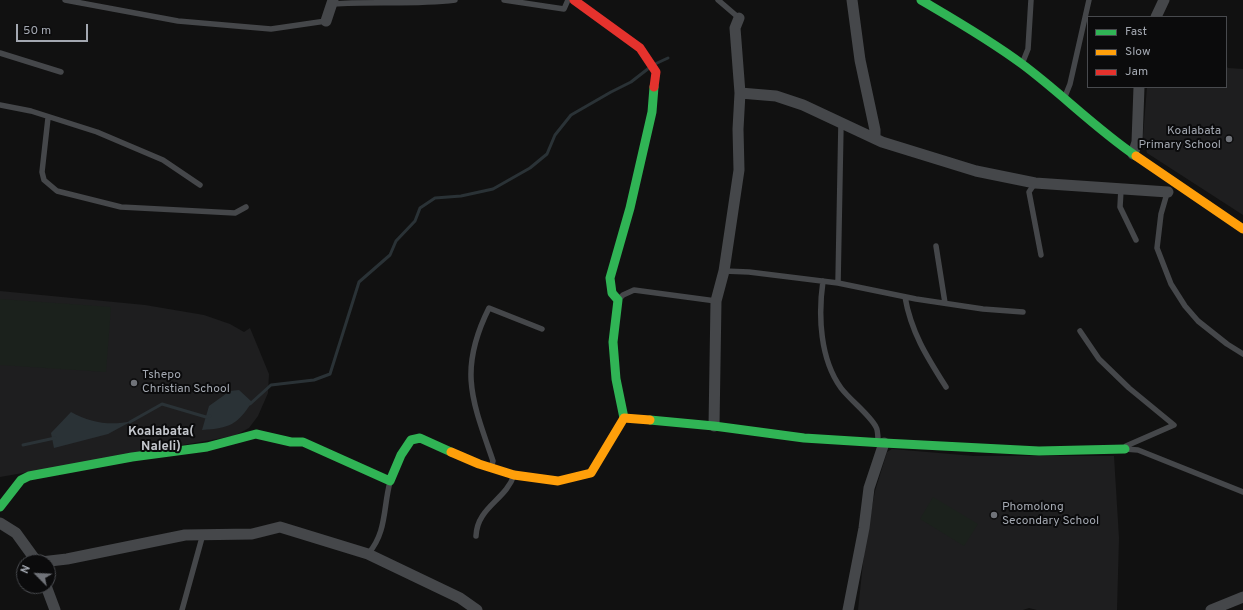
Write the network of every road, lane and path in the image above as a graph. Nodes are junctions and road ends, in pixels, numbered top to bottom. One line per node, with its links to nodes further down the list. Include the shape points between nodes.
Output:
1 (65, 0): 15 (lane, via 178,21 240,26 270,28)
2 (454, 0): 12 (lane)
3 (504, 0): 4 (lane, via 564,9)
4 (568, 0)
5 (574, 0): 41 (street, via 640,48 656,72 652,112 630,208 610,278 612,293)
6 (718, 0): 14 (lane)
7 (852, 0): 25 (street, via 860,60 875,130)
8 (921, 0): 17 (street)
9 (1031, 0): 17 (lane, via 1028,49)
10 (1089, 0): 21 (lane, via 1070,84)
11 (1164, 0): 13 (street)
12 (333, 2): 15 (street)
13 (1156, 16)
14 (739, 18): 20 (street, via 735,28)
15 (326, 21)
16 (0, 53): 18 (lane)
17 (1022, 64): 21 (street)
18 (61, 72)
19 (1139, 88): 26 (street, via 1137,142)
20 (740, 93): 24 (street, via 776,96 803,105); 37 (street, via 739,170)
21 (1064, 99): 26 (street)
22 (0, 105): 23 (lane, via 31,111)
23 (48, 118): 29 (lane, via 97,132 163,160); 32 (lane, via 42,172 44,180 57,191 121,208 236,213)
24 (841, 123): 25 (street); 39 (lane)
25 (874, 138): 28 (street, via 955,165)
26 (1133, 154): 27 (street)
27 (1171, 179): 31 (lane); 33 (street)
28 (1036, 183): 30 (street); 36 (lane, via 1029,192)
29 (200, 185)
30 (1121, 189): 31 (street); 34 (lane, via 1120,208)
31 (1168, 192): 47 (lane, via 1161,214 1157,248 1171,284 1198,321)
32 (246, 207)
33 (1243, 229)
34 (1136, 240)
35 (936, 246): 43 (lane)
36 (1041, 255)
37 (724, 272): 38 (lane, via 748,272); 42 (street)
38 (823, 281): 39 (lane); 51 (lane, via 822,334 828,362 840,388 877,427)
39 (838, 283): 40 (lane)
40 (905, 297): 43 (lane); 48 (lane, via 908,316 921,348)
41 (618, 300): 42 (lane, via 623,294 634,290); 49 (street, via 613,342 616,379)
42 (716, 301): 50 (street)
43 (945, 303): 44 (lane)
44 (1023, 312)
45 (542, 329): 53 (lane, via 489,308 483,320 472,352 471,389 493,461)
46 (1080, 331): 52 (lane, via 1099,359 1128,388 1174,425 1126,446)
47 (1243, 354)
48 (946, 387)
49 (624, 418): 50 (street); 54 (street, via 591,473 558,481)
50 (714, 426): 51 (street, via 804,438)
51 (881, 443): 52 (street, via 1039,451); 69 (street, via 869,488)
52 (1125, 449): 56 (lane, via 1138,450)
53 (491, 468): 54 (street); 55 (street, via 420,438 411,440 401,455)
54 (514, 475): 60 (lane, via 512,483 476,524)
55 (390, 481): 57 (street, via 303,442 291,442 256,434 207,447 132,457 29,476 21,480); 62 (lane, via 385,518 377,544)
56 (1243, 492)
57 (0, 507)
58 (0, 523): 61 (street, via 16,533)
59 (203, 534): 62 (street, via 252,534 280,527); 63 (street, via 162,538); 67 (lane)
60 (476, 536)
61 (31, 554)
62 (368, 554): 68 (street, via 460,598)
63 (56, 560)
64 (49, 594): 66 (street)
65 (1243, 597): 70 (street)
66 (55, 610)
67 (182, 610)
68 (477, 610)
69 (848, 610)
70 (1211, 610)

